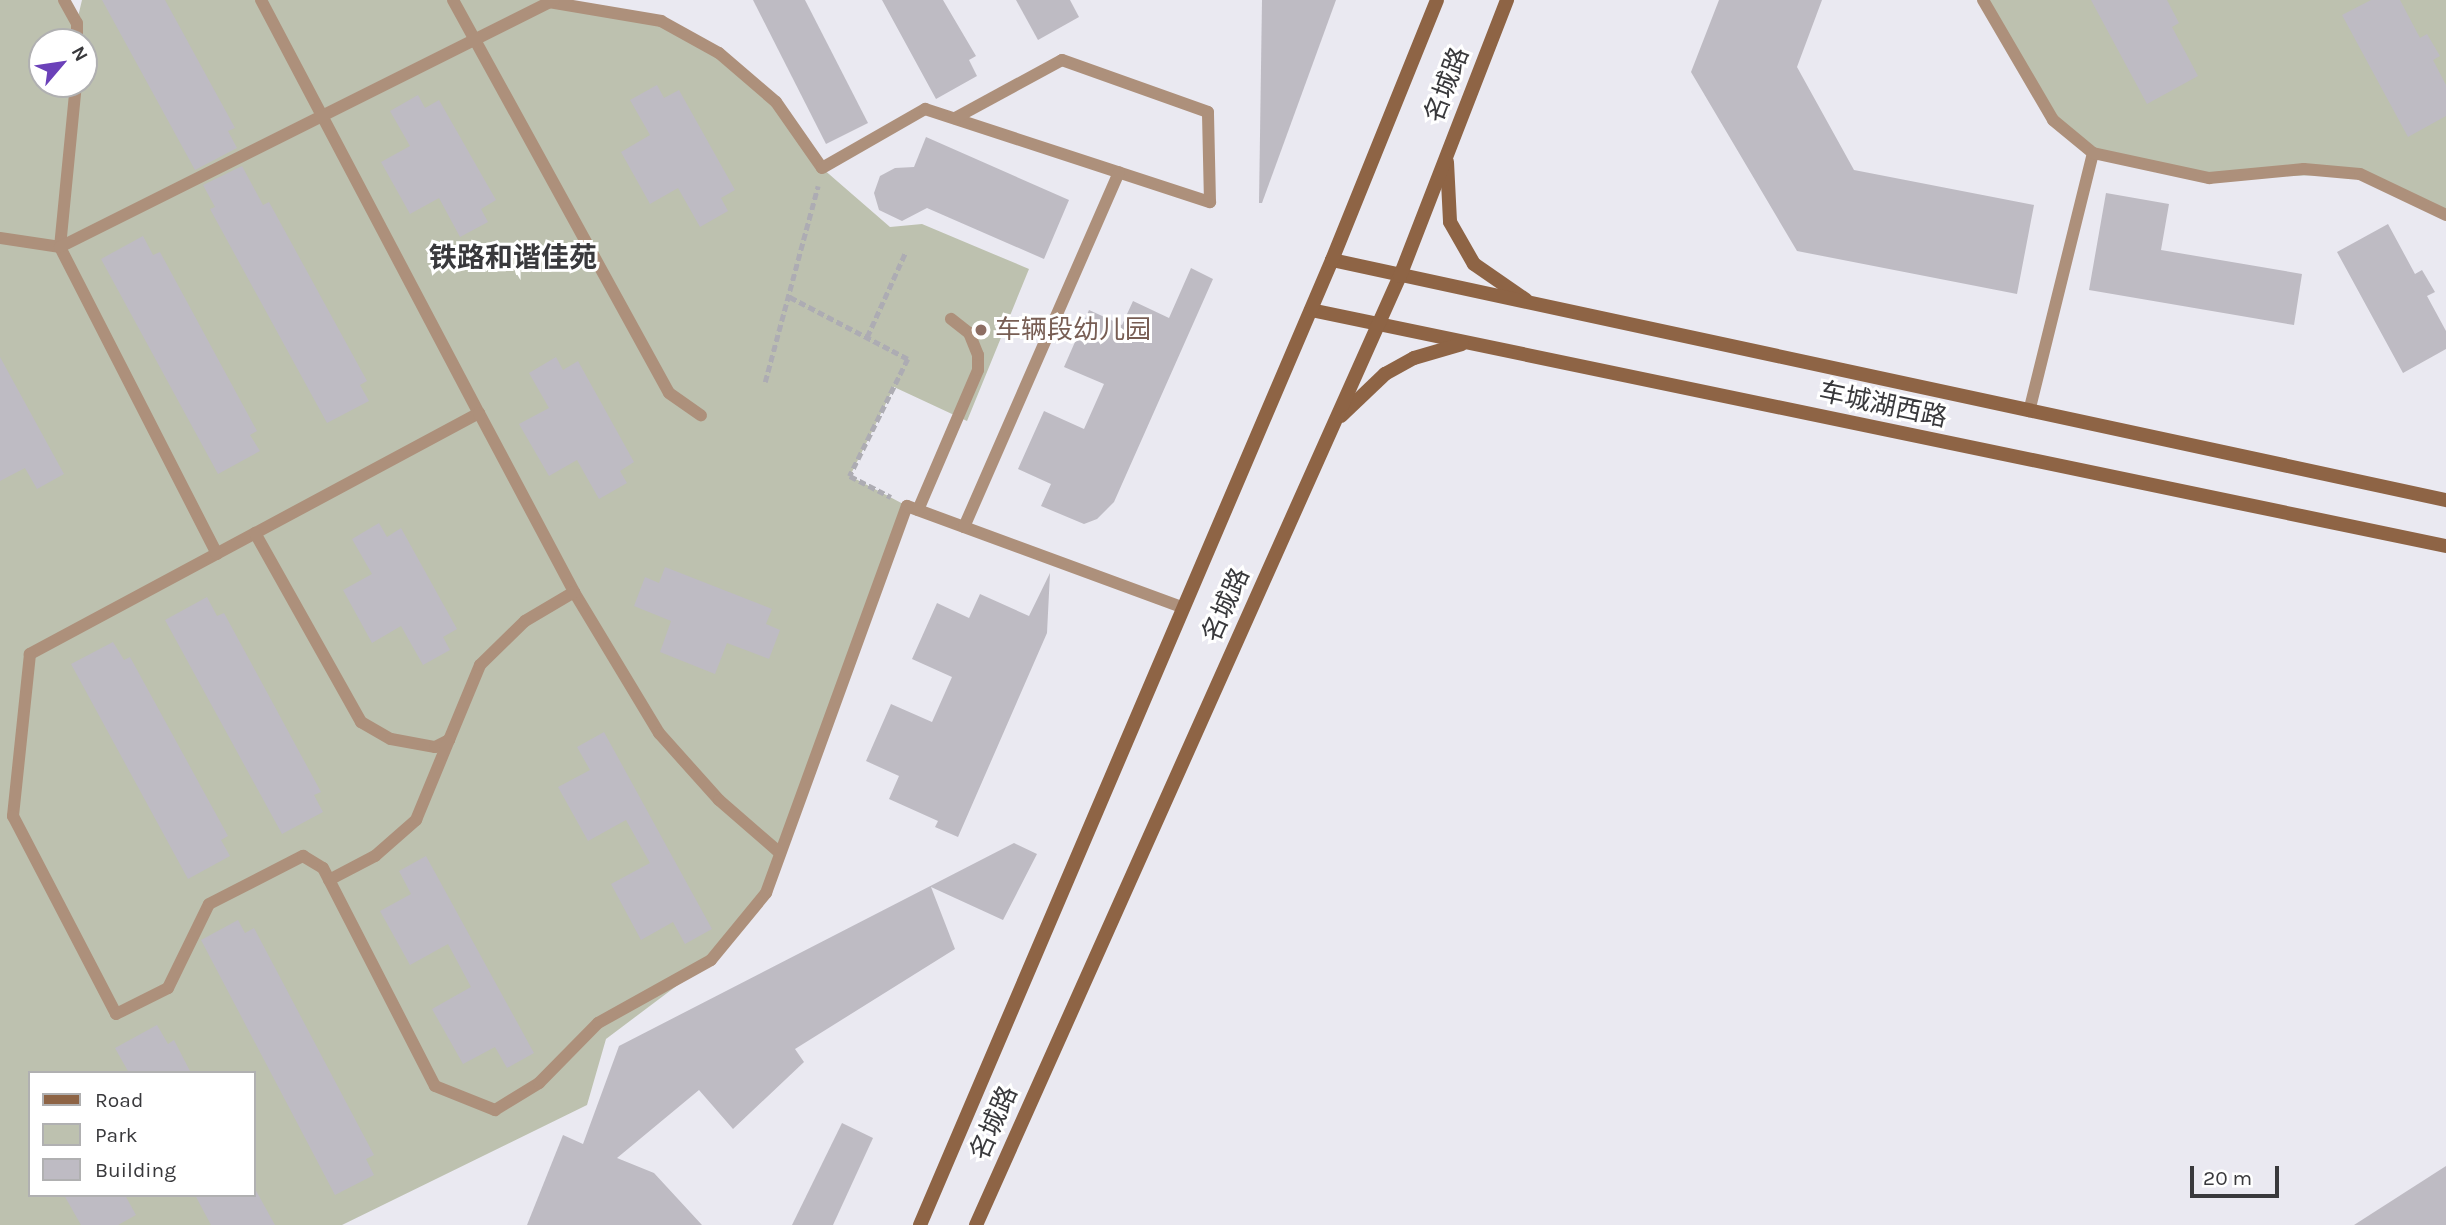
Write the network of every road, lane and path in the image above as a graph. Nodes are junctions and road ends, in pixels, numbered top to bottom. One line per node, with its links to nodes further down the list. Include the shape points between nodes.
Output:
1 (64, 0): 8 (lane)
2 (261, 0): 11 (lane)
3 (453, 0): 9 (lane)
4 (1437, 0): 21 (main road, 名城路)
5 (1507, 0): 13 (main road, 名城路)
6 (1983, 0): 14 (lane, via 2053,120)
7 (552, 1): 9 (lane); 15 (lane, via 661,21 719,53 776,102)
8 (77, 28)
9 (474, 41): 11 (lane); 33 (lane, via 669,393)
10 (75, 98): 19 (lane)
11 (324, 118): 19 (lane); 32 (lane)
12 (955, 118): 15 (lane, via 925,109); 16 (lane); 16 (lane, via 1062,60 1208,112 1209,202)
13 (1447, 153): 22 (main road, 名城路); 24 (main road, via 1450,222 1474,264)
14 (2093, 153): 17 (lane, via 2209,178 2304,169 2360,173); 31 (lane)
15 (822, 168): 23 (path)
16 (1119, 172): 37 (lane)
17 (2446, 215)
18 (0, 239): 19 (lane)
19 (60, 247): 40 (lane)
20 (906, 251): 28 (path)
21 (1332, 260): 22 (main road, 车城湖西路); 25 (main road, 名城路)
22 (1400, 276): 24 (main road, 车城湖西路); 27 (main road, 名城路)
23 (790, 297): 28 (path); 30 (path)
24 (1533, 305): 31 (main road, 车城湖西路)
25 (1311, 310): 27 (main road, 车城湖西路); 42 (main road, 名城路)
26 (951, 319): 36 (lane, via 969,333 978,355 978,370)
27 (1377, 326): 29 (main road, 车城湖西路); 34 (main road, 名城路)
28 (867, 337): 36 (path, via 908,359 850,476)
29 (1464, 344): 34 (main road, via 1414,358 1385,374); 39 (main road, 车城湖西路)
30 (765, 382)
31 (2029, 411): 35 (main road, 车城湖西路)
32 (479, 413): 38 (lane); 41 (lane)
33 (701, 415)
34 (1334, 422): 47 (main road, 名城路)
35 (2446, 500)
36 (913, 508): 37 (lane); 44 (lane)
37 (964, 527): 42 (lane)
38 (254, 533): 40 (lane); 43 (lane, via 361,722 391,739 435,747)
39 (2446, 546)
40 (217, 554): 45 (lane, via 30,654 13,816 116,1014 169,988 209,904 303,856 323,869)
41 (574, 592): 43 (lane, via 525,621 480,665); 44 (lane, via 659,733 719,800)
42 (1184, 608): 46 (main road, 名城路)
43 (449, 740): 45 (lane, via 416,820 375,856)
44 (780, 853): 45 (lane, via 766,893 711,960 598,1023 539,1083 495,1110 435,1086)
45 (329, 880)
46 (920, 1225)
47 (976, 1225)

